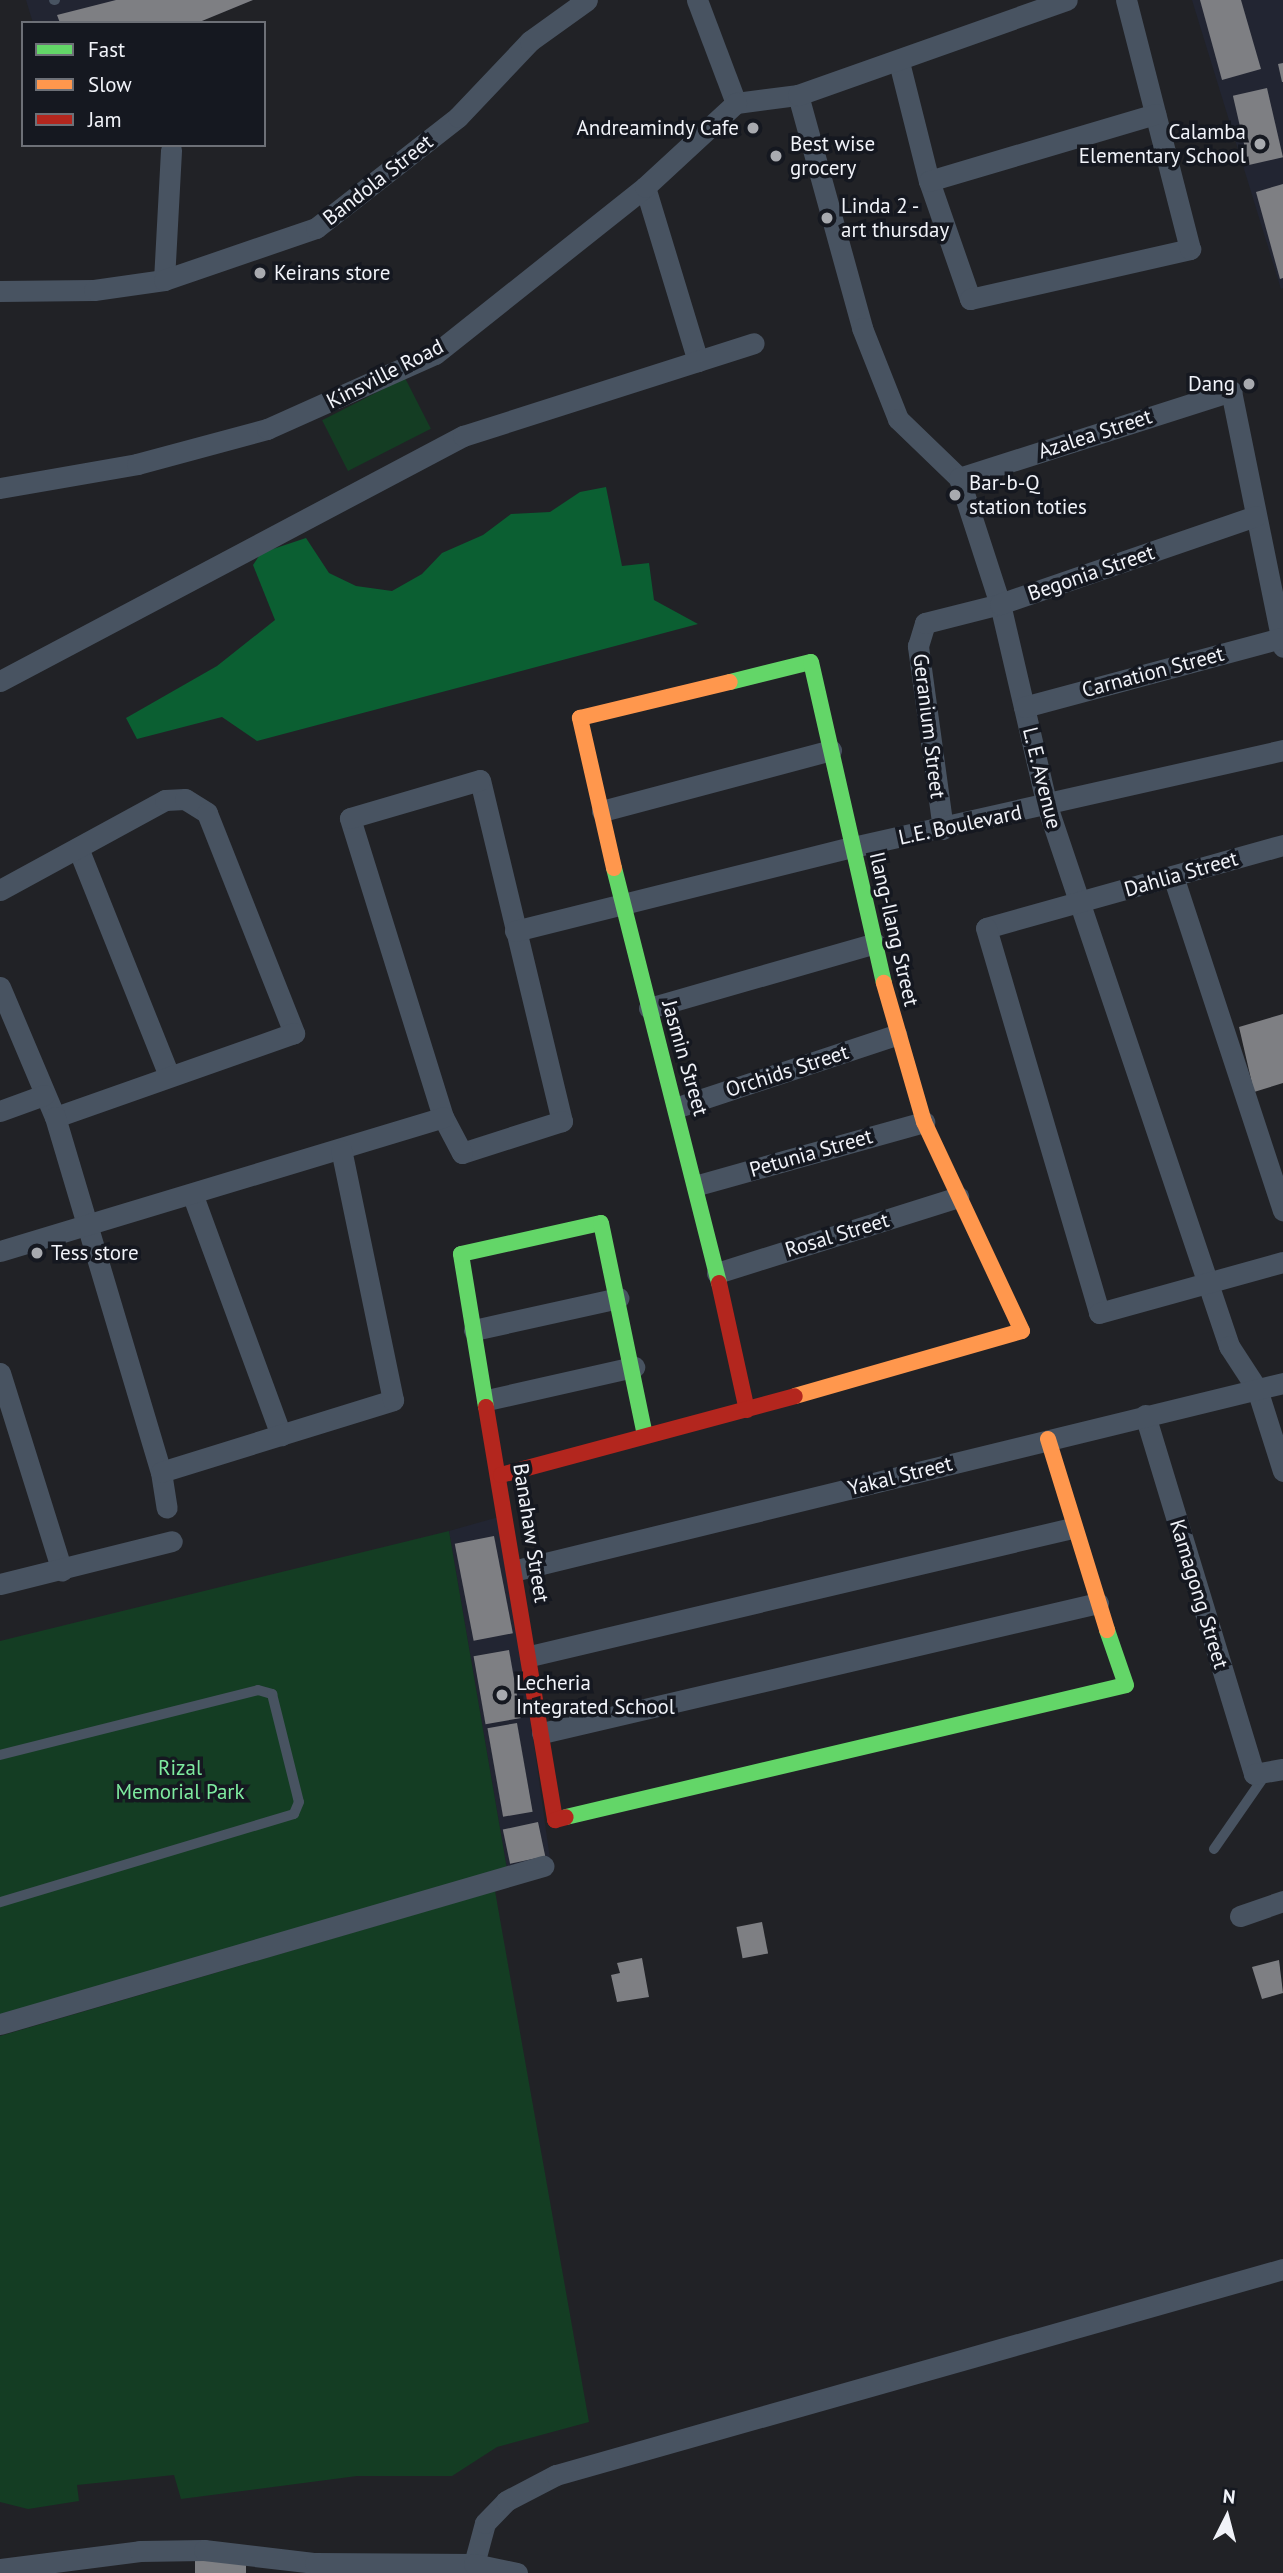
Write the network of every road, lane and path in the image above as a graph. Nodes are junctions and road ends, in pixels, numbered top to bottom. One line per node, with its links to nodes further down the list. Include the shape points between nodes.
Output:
1 (587, 0): 12 (street, Bandola Street, via 530,41 458,117 316,228)
2 (697, 0): 7 (street)
3 (1067, 0): 5 (street)
4 (1126, 0): 8 (street)
5 (899, 62): 6 (street); 10 (street)
6 (798, 95): 7 (street); 16 (street, L. E. Avenue, via 862,328 898,419)
7 (736, 103): 11 (street, Kinsville Road)
8 (1155, 114): 10 (street); 10 (street, via 1189,249 970,299)
9 (171, 150): 12 (street)
10 (929, 181)
11 (645, 187): 15 (street); 17 (street, Kinsville Road, via 435,354 354,393 267,429 137,464)
12 (164, 280): 13 (street, Bandola Street, via 94,290)
13 (0, 291)
14 (754, 343): 15 (street)
15 (698, 360): 22 (street, via 463,436)
16 (959, 478): 18 (street, Azalea Street, via 1231,391); 19 (street, L. E. Avenue)
17 (0, 488)
18 (1255, 516): 19 (street, Begonia Street); 21 (street)
19 (1000, 604): 20 (street, Begonia Street); 23 (street, L. E. Avenue)
20 (925, 623): 29 (street, Geranium Street, via 918,646)
21 (1282, 642): 23 (street, Carnation Street)
22 (0, 681)
23 (1024, 707): 27 (street, L. E. Avenue)
24 (580, 718): 25 (street, Ilang-Ilang Street, via 811,662); 28 (street, Jasmin Street)
25 (831, 750): 28 (street); 31 (street, Ilang-Ilang Street)
26 (1283, 750): 27 (street, L.E. Boulevard)
27 (1047, 806): 29 (street, L.E. Boulevard); 36 (street, L. E. Avenue)
28 (601, 811): 35 (street, Jasmin Street)
29 (943, 829): 31 (street, L.E. Boulevard)
30 (1283, 845): 33 (street, Dahlia Street)
31 (853, 847): 35 (street, L.E. Boulevard); 38 (street, Ilang-Ilang Street)
32 (78, 848): 34 (street); 42 (street); 42 (street, via 165,800 186,799 207,813 294,1033)
33 (1173, 876): 36 (street, Dahlia Street); 53 (street)
34 (0, 890)
35 (622, 904): 37 (street, L.E. Boulevard); 40 (street, Jasmin Street)
36 (1079, 904): 58 (street, L. E. Avenue); 58 (street, Dahlia Street, via 986,928 1099,1313)
37 (515, 931): 47 (street, via 562,1121 462,1153); 47 (street, via 480,780 350,818)
38 (875, 943): 40 (street); 41 (street, Ilang-Ilang Street)
39 (0, 987): 43 (street)
40 (649, 1008): 44 (street, Jasmin Street)
41 (896, 1035): 44 (street, Orchids Street); 48 (street, Ilang-Ilang Street)
42 (169, 1075): 46 (street)
43 (44, 1095): 45 (street); 46 (street)
44 (678, 1107): 50 (street, Jasmin Street)
45 (0, 1111)
46 (55, 1117): 54 (street)
47 (443, 1117): 49 (street)
48 (923, 1122): 50 (street, Petunia Street); 52 (street, Ilang-Ilang Street)
49 (341, 1150): 51 (street); 68 (street, via 393,1399)
50 (698, 1185): 57 (street, Jasmin Street)
51 (193, 1196): 54 (street); 68 (street)
52 (958, 1198): 57 (street, Rosal Street); 66 (street, Ilang-Ilang Street, via 1022,1331)
53 (1283, 1210)
54 (88, 1222): 55 (street); 72 (street)
55 (0, 1251)
56 (1283, 1262): 58 (street)
57 (717, 1273): 66 (street, Jasmin Street)
58 (1210, 1283): 64 (street, L. E. Avenue, via 1228,1346)
59 (618, 1298): 60 (street); 60 (street, Banahaw Street, via 601,1223 461,1254); 61 (street)
60 (474, 1330): 65 (street, Banahaw Street)
61 (634, 1367): 65 (street); 69 (street)
62 (0, 1373): 77 (street)
63 (1283, 1383): 64 (street, Yakal Street)
64 (1257, 1389): 67 (street, Yakal Street); 71 (street, L. E. Avenue)
65 (487, 1400): 73 (street, Banahaw Street)
66 (747, 1410): 69 (street)
67 (1145, 1415): 70 (street, Yakal Street); 84 (street, Kamagong Street)
68 (281, 1434): 72 (street)
69 (645, 1435): 73 (street)
70 (1048, 1439): 75 (street); 78 (street, Yakal Street)
71 (1283, 1471)
72 (161, 1472): 74 (street)
73 (501, 1475): 78 (street, Banahaw Street)
74 (167, 1508)
75 (1072, 1528): 80 (street); 81 (street)
76 (172, 1541): 77 (street)
77 (62, 1570): 79 (street)
78 (517, 1570): 81 (street, Banahaw Street)
79 (0, 1584)
80 (1098, 1603): 82 (street); 82 (street, Banahaw Street, via 1126,1685 555,1820)
81 (530, 1656): 82 (street, Banahaw Street)
82 (542, 1733)
83 (0, 1755): 88 (lane, via 258,1690 272,1694 299,1802 294,1814)
84 (1267, 1773): 85 (lane)
85 (1214, 1849)
86 (543, 1866): 90 (street)
87 (1283, 1901): 89 (street)
88 (0, 1902)
89 (1240, 1916)
90 (0, 2024)
91 (1283, 2269): 92 (street, via 556,2476 506,2501 485,2523)
92 (474, 2564): 93 (street, via 314,2563 204,2550 153,2551); 94 (street)
93 (0, 2570)
94 (517, 2573)

